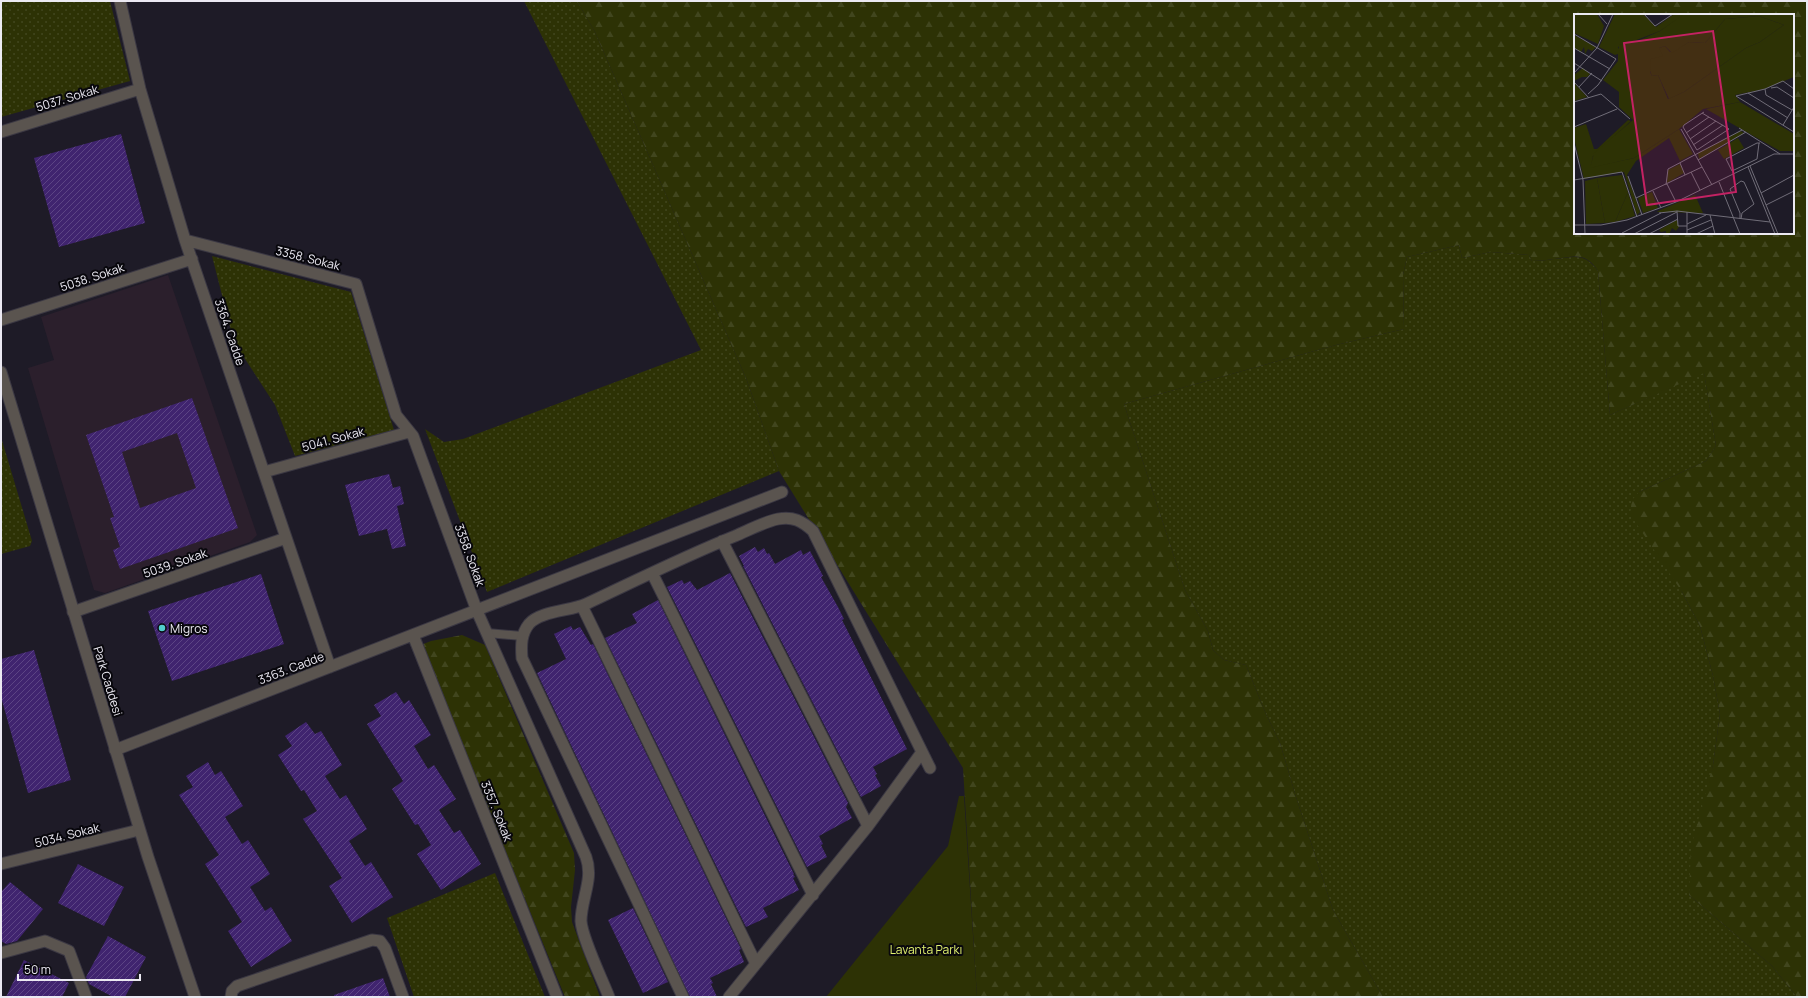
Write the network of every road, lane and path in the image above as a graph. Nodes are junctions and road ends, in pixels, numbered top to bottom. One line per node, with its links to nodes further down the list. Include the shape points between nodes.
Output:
1 (120, 1): 2 (street, 3364. Cadde)
2 (140, 89): 3 (street, 5037. Sokak); 4 (street, 3364. Cadde)
3 (1, 132)
4 (185, 240): 5 (street, 3364. Cadde); 8 (street, 3358. Sokak, via 356,284 396,414)
5 (192, 259): 6 (street, 5038. Sokak); 9 (street, 3364. Cadde)
6 (1, 320)
7 (1, 372): 16 (street, Park Caddesi)
8 (409, 432): 9 (street, 5041. Sokak); 15 (street, 3358. Sokak, via 413,436)
9 (264, 472): 11 (street, 3364. Cadde)
10 (782, 492): 15 (street, 3363. Cadde)
11 (286, 538): 16 (street, 5039. Sokak); 20 (street, 3364. Cadde)
12 (722, 541): 13 (street); 22 (street, via 777,519 798,520 813,531); 24 (street)
13 (652, 573): 14 (street); 27 (street)
14 (582, 606): 19 (street, via 541,616 530,623); 29 (street)
15 (477, 610): 17 (street, 3358. Sokak); 18 (street, 3363. Cadde)
16 (73, 612): 21 (street, Park Caddesi)
17 (487, 633): 19 (lane); 35 (street, 3358. Sokak, via 589,863 589,879 581,923)
18 (412, 635): 20 (street, 3363. Cadde); 34 (street, 3357. Sokak)
19 (522, 636): 36 (street, via 522,658)
20 (330, 667): 21 (street, 3363. Cadde)
21 (115, 750): 25 (street, Park Caddesi)
22 (922, 752): 23 (street); 24 (street)
23 (930, 768)
24 (868, 826): 27 (street)
25 (140, 830): 26 (street, 5034. Sokak); 31 (street, Park Caddesi)
26 (1, 864)
27 (813, 895): 29 (street)
28 (1, 953): 30 (street, via 45,941 69,950)
29 (756, 964): 37 (street)
30 (86, 997)
31 (195, 997)
32 (231, 997): 33 (street, via 237,986 372,940 380,941 385,948)
33 (403, 997)
34 (557, 997)
35 (609, 997)
36 (683, 997)
37 (729, 997)

